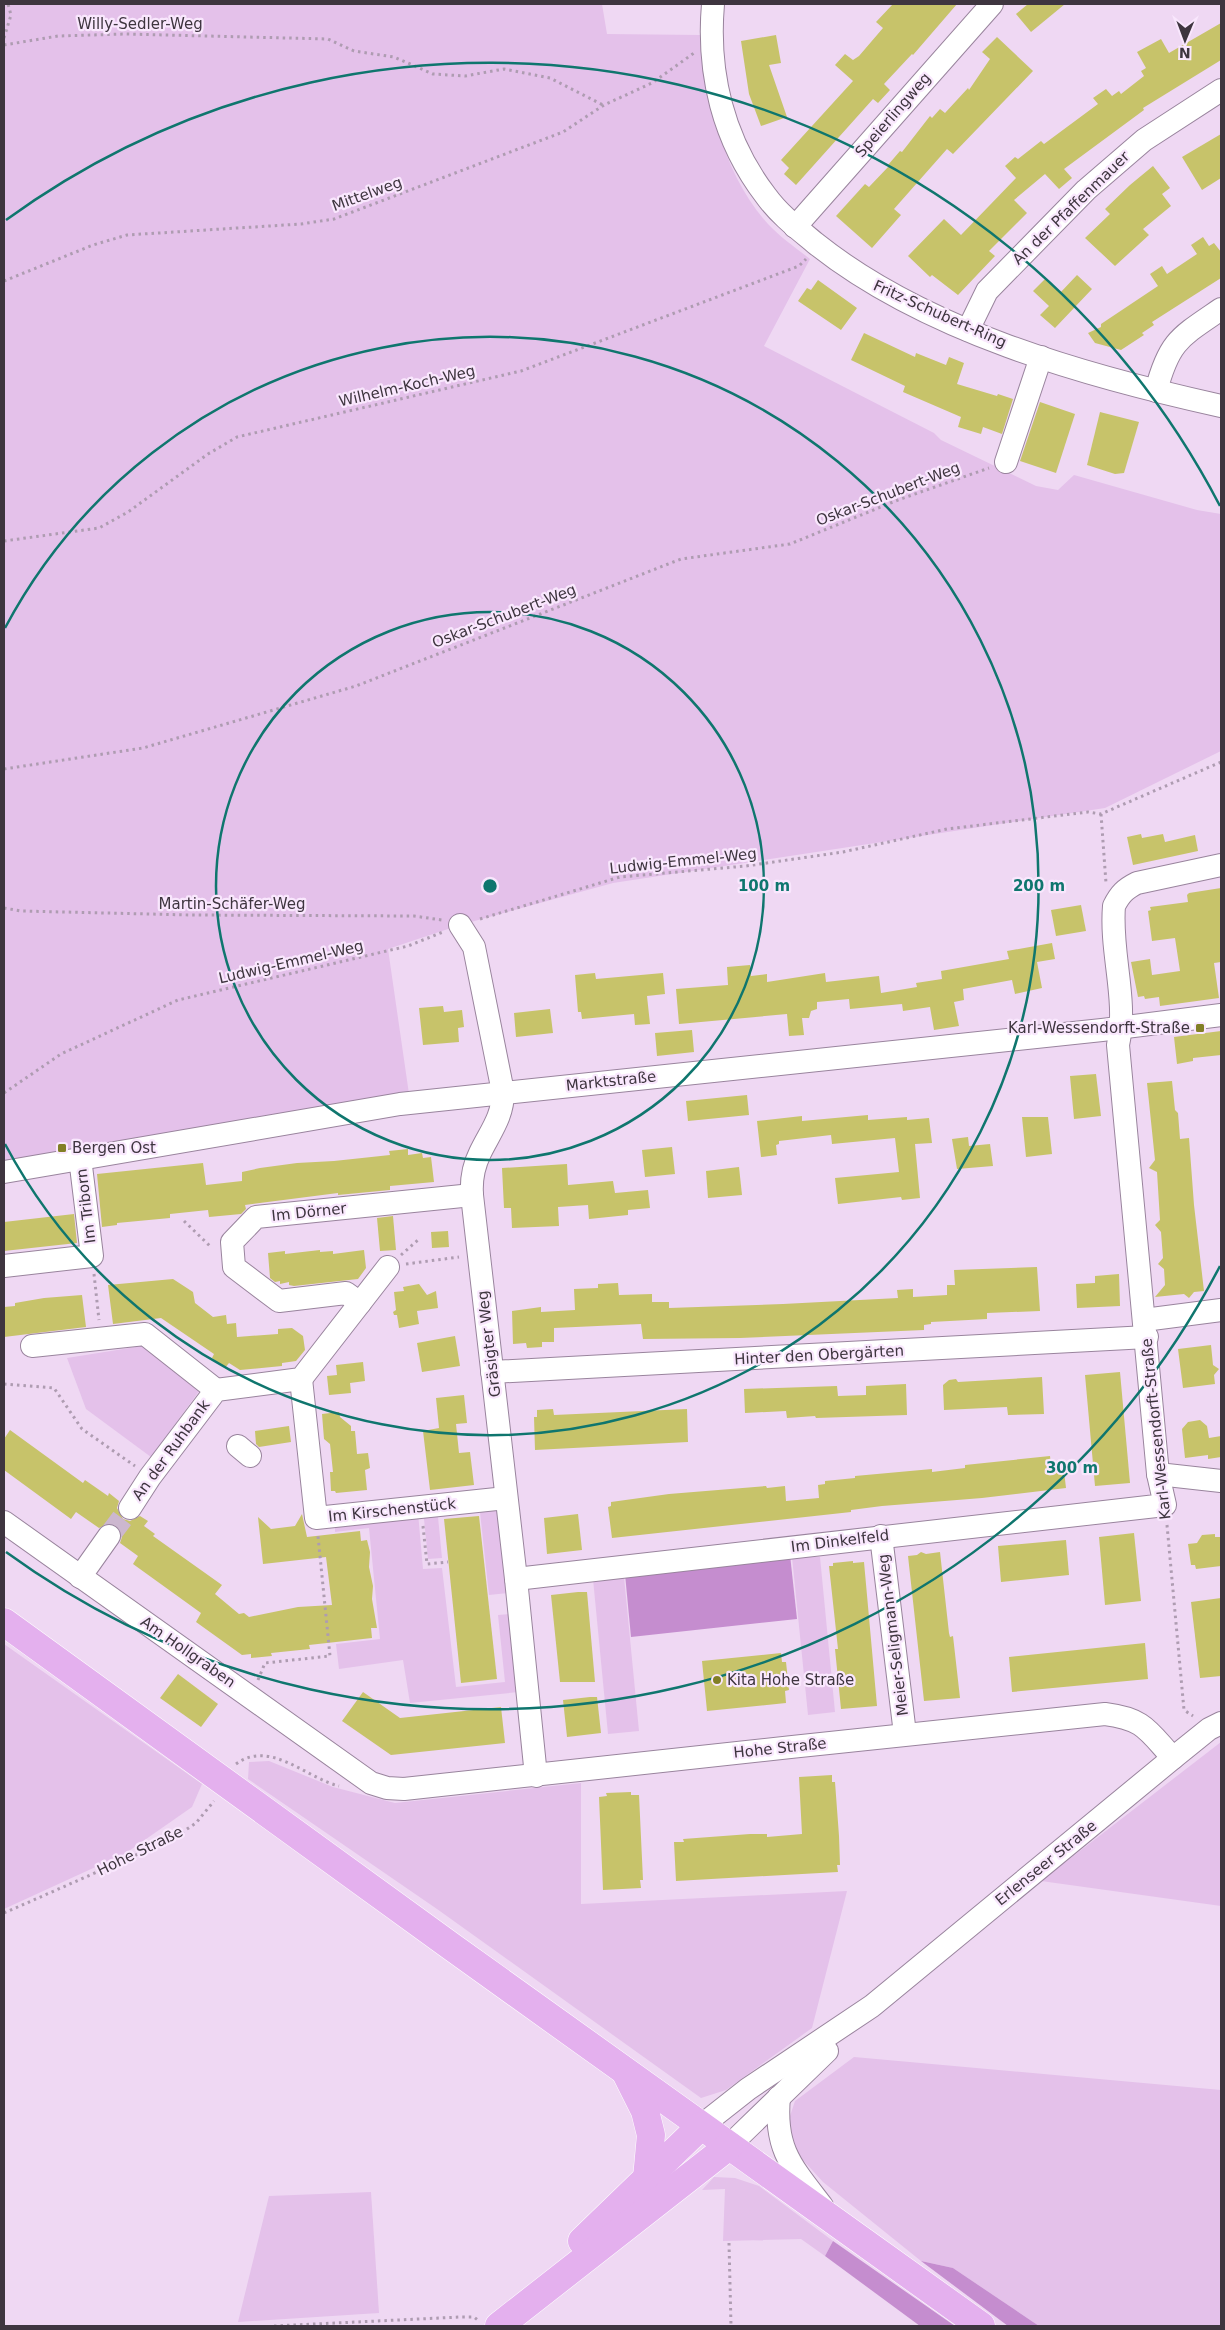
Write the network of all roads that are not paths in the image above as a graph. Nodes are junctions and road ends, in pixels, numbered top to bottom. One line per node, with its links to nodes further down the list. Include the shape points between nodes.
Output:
1 (713, 4): 4 (street, Fritz-Schubert-Ring, via 711,41 719,102 741,158 766,196)
2 (992, 4): 4 (street, Speierlingweg)
3 (1221, 90): 6 (street, An der Pfaffenmauer, via 1144,140 1086,190 986,291)
4 (795, 227): 6 (street, Fritz-Schubert-Ring, via 861,277)
5 (1221, 309): 8 (street, via 1186,332 1173,346)
6 (968, 330): 7 (street, Fritz-Schubert-Ring)
7 (1042, 357): 8 (street, Fritz-Schubert-Ring); 10 (street)
8 (1156, 391): 9 (street, Fritz-Schubert-Ring)
9 (1221, 406)
10 (1006, 462)
11 (1221, 865): 14 (street, Karl-Wessendorft-Straße, via 1137,883 1119,896 1113,916 1122,1006)
12 (460, 925): 15 (street, Gräsigter Weg, via 474,946)
13 (1221, 1015): 14 (street, Marktstraße)
14 (1121, 1027): 15 (street, Marktstraße); 23 (street, Karl-Wessendorft-Straße, via 1118,1045)
15 (503, 1092): 16 (street, Marktstraße, via 400,1104); 18 (street, Gräsigter Weg, via 498,1120 474,1170)
16 (80, 1158): 17 (street, Marktstraße); 19 (street, Im Triborn, via 92,1256)
17 (4, 1172)
18 (472, 1195): 21 (street, Im Dörner, via 256,1217 232,1242 234,1267 279,1301 346,1293); 25 (street, Gräsigter Weg)
19 (4, 1266)
20 (388, 1266): 21 (street)
21 (360, 1303): 26 (street)
22 (1221, 1310): 23 (street, Hinter den Obergärten)
23 (1146, 1328): 25 (street, Hinter den Obergärten); 28 (street, Karl-Wessendorft-Straße)
24 (32, 1346): 27 (street, via 145,1334)
25 (492, 1372): 30 (street, Gräsigter Weg)
26 (301, 1379): 27 (street, An der Ruhbank); 30 (street, Im Kirschenstück, via 316,1518)
27 (216, 1390): 32 (street, An der Ruhbank)
28 (1158, 1474): 29 (street); 31 (street, Karl-Wessendorft-Straße)
29 (1221, 1481)
30 (506, 1498): 37 (street, Gräsigter Weg)
31 (1165, 1504): 35 (street, Im Dinkelfeld)
32 (130, 1508)
33 (4, 1522): 36 (street, Am Hollgraben)
34 (109, 1536): 36 (street)
35 (881, 1536): 37 (street, Im Dinkelfeld); 40 (street, Meier-Seligmann-Weg)
36 (80, 1577): 43 (street, Am Hollgraben)
37 (516, 1579): 42 (street, Gräsigter Weg)
38 (4, 1622): 45 (main road)
39 (1215, 1726): 41 (street, Erlenseer Straße)
40 (905, 1734): 41 (street, Hohe Straße, via 1106,1714 1126,1716 1140,1722); 42 (street, Hohe Straße)
41 (1173, 1758): 44 (street, Erlenseer Straße)
42 (536, 1776): 43 (street, Hohe Straße, via 404,1789)
43 (371, 1783)
44 (872, 2006): 46 (street, Erlenseer Straße); 47 (street, Erlenseer Straße, via 748,2089)
45 (625, 2071): 47 (main road); 49 (main road, via 645,2111 652,2135)
46 (779, 2097): 48 (street, Erlenseer Straße); 50 (street, via 778,2132 784,2152)
47 (702, 2126): 48 (main road); 49 (main road)
48 (729, 2146): 50 (main road); 51 (main road)
49 (647, 2178): 51 (main road)
50 (832, 2219): 52 (main road)
51 (498, 2326)
52 (981, 2326)

